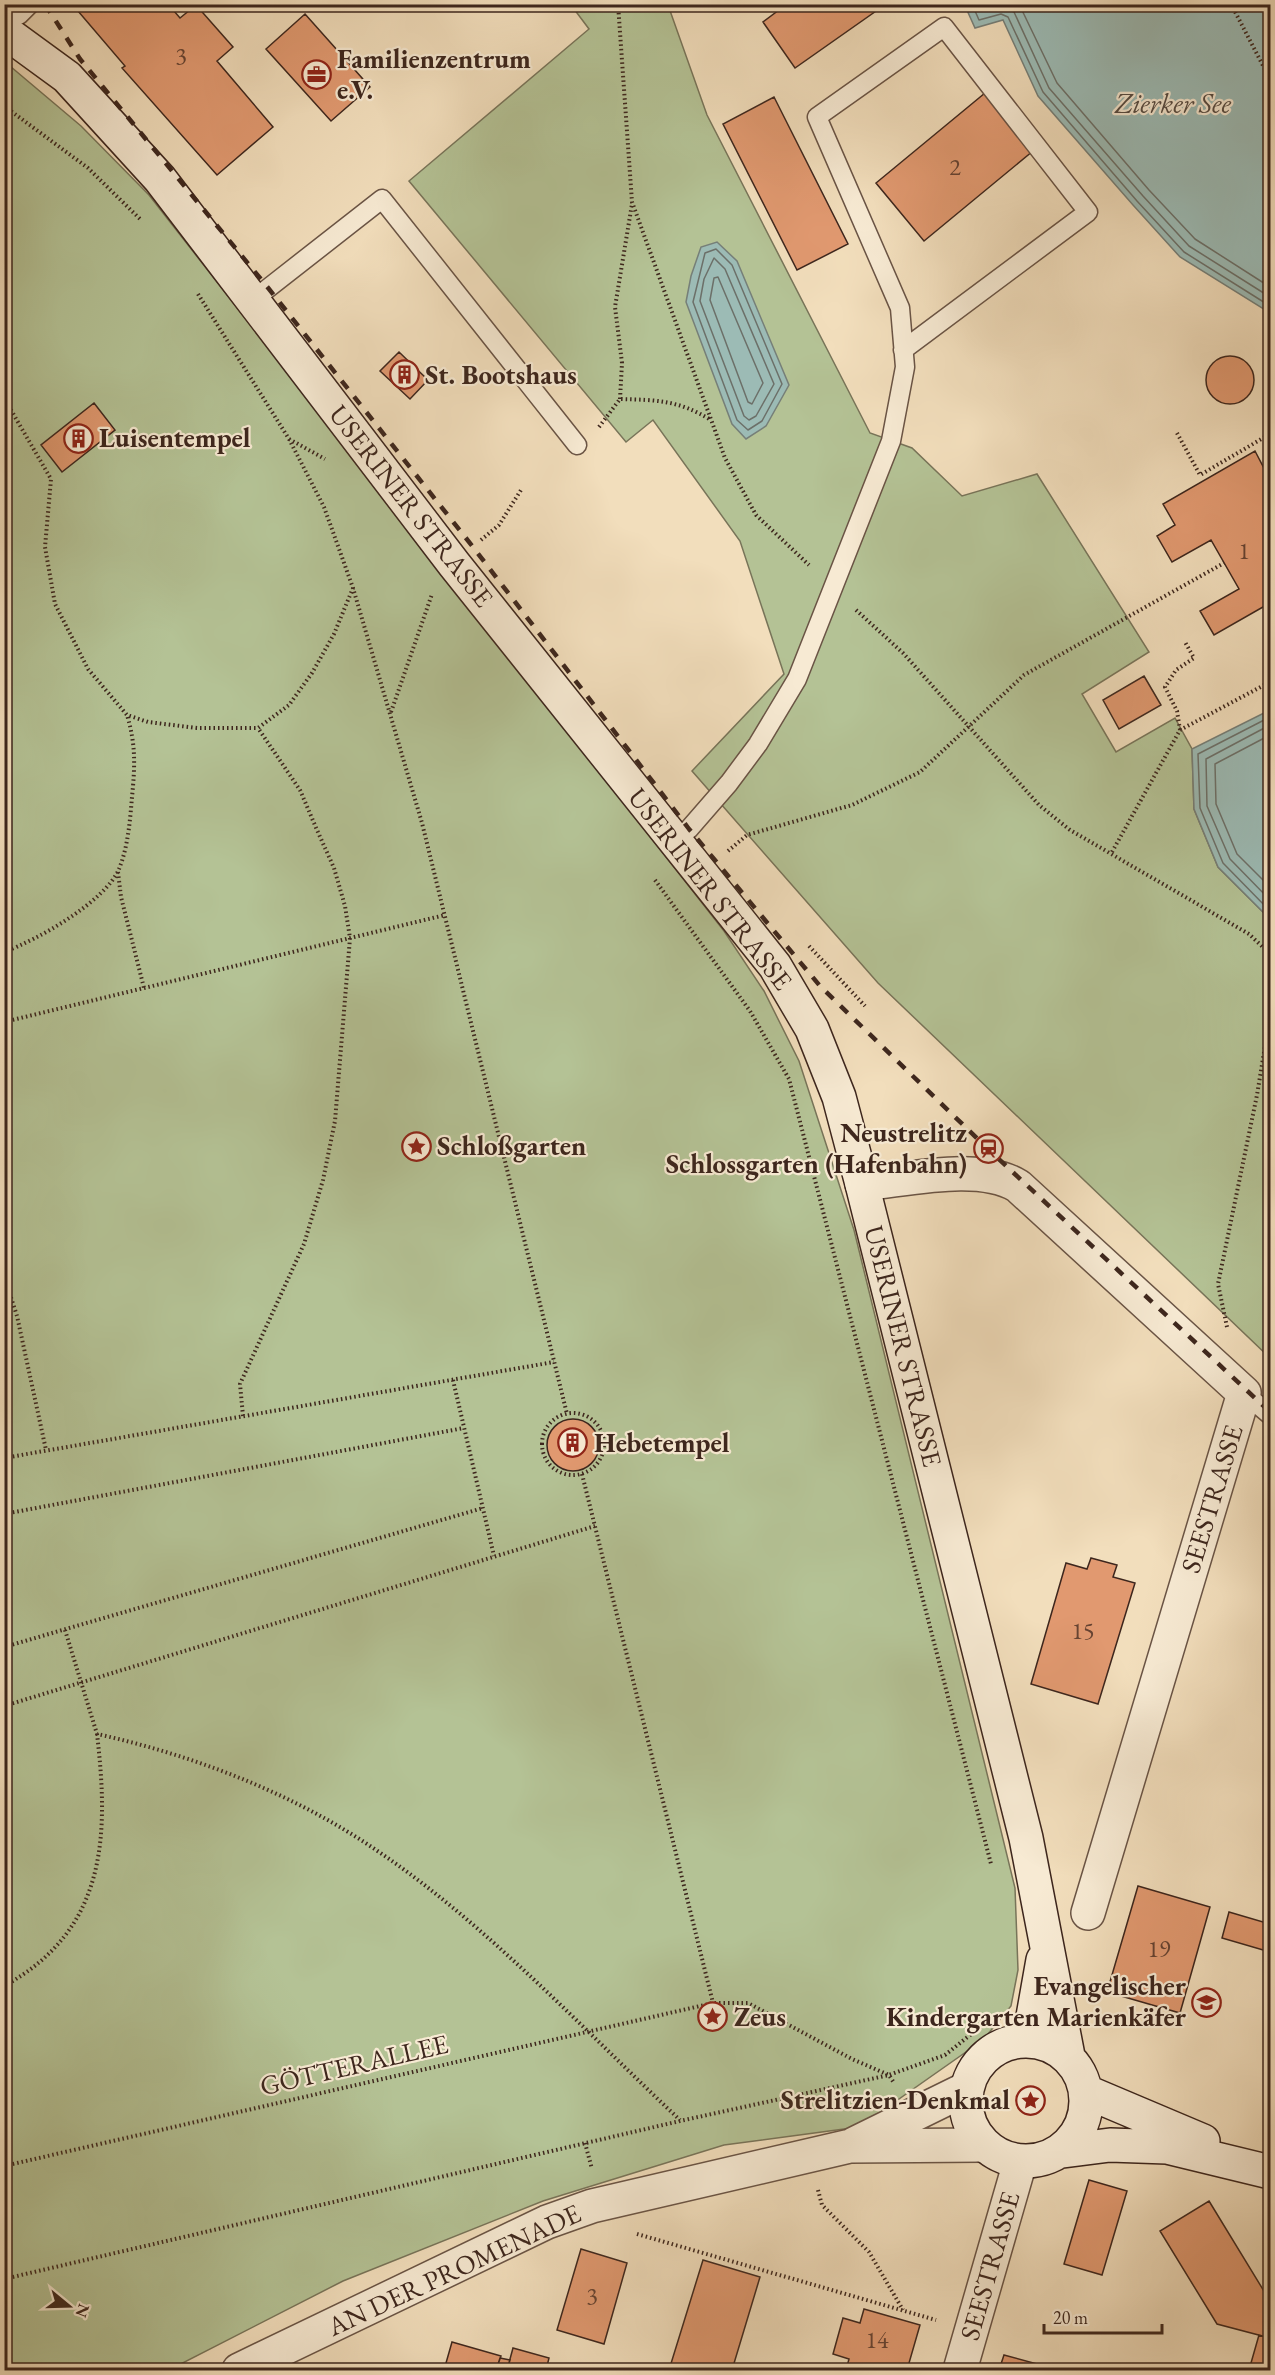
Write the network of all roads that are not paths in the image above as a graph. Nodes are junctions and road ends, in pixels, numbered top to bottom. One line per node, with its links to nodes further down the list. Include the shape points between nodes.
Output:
1 (18, 17): 2 (main road, USERINER STRASSE, via 160,179)
2 (254, 300): 4 (lane, via 382,199); 5 (main road, USERINER STRASSE, via 454,564)
3 (903, 350): 3 (lane, via 900,308 817,117 944,27 1088,212); 5 (lane, via 905,368 891,441 797,679 729,783)
4 (577, 445)
5 (674, 841): 6 (main road, USERINER STRASSE, via 775,966 812,1029 839,1097)
6 (862, 1184): 7 (main road, SEESTRASSE, via 968,1174 1007,1179); 10 (main road, USERINER STRASSE, via 1026,1838)
7 (1244, 1393): 8 (lane); 9 (main road, SEESTRASSE)
8 (1270, 1415)
9 (1089, 1913)
10 (1047, 1938): 11 (main road, USERINER STRASSE); 12 (main road, USERINER STRASSE)
11 (1029, 2039): 12 (main road, via 1050,2044); 13 (main road, via 1005,2044 980,2061)
12 (1068, 2056): 14 (main road, via 1081,2072)
13 (966, 2089): 15 (main road, via 967,2119); 16 (main road, AN DER PROMENADE)
14 (1087, 2092): 17 (main road, via 1082,2124); 19 (main road)
15 (983, 2145): 16 (main road, AN DER PROMENADE); 18 (main road, via 1000,2157)
16 (850, 2146): 20 (main road, AN DER PROMENADE, via 602,2203 547,2222)
17 (1063, 2151): 18 (main road, via 1042,2160); 19 (main road, via 1110,2145 1167,2147)
18 (1020, 2162): 21 (main road, SEESTRASSE)
19 (1270, 2171)
20 (239, 2370)
21 (960, 2370)

